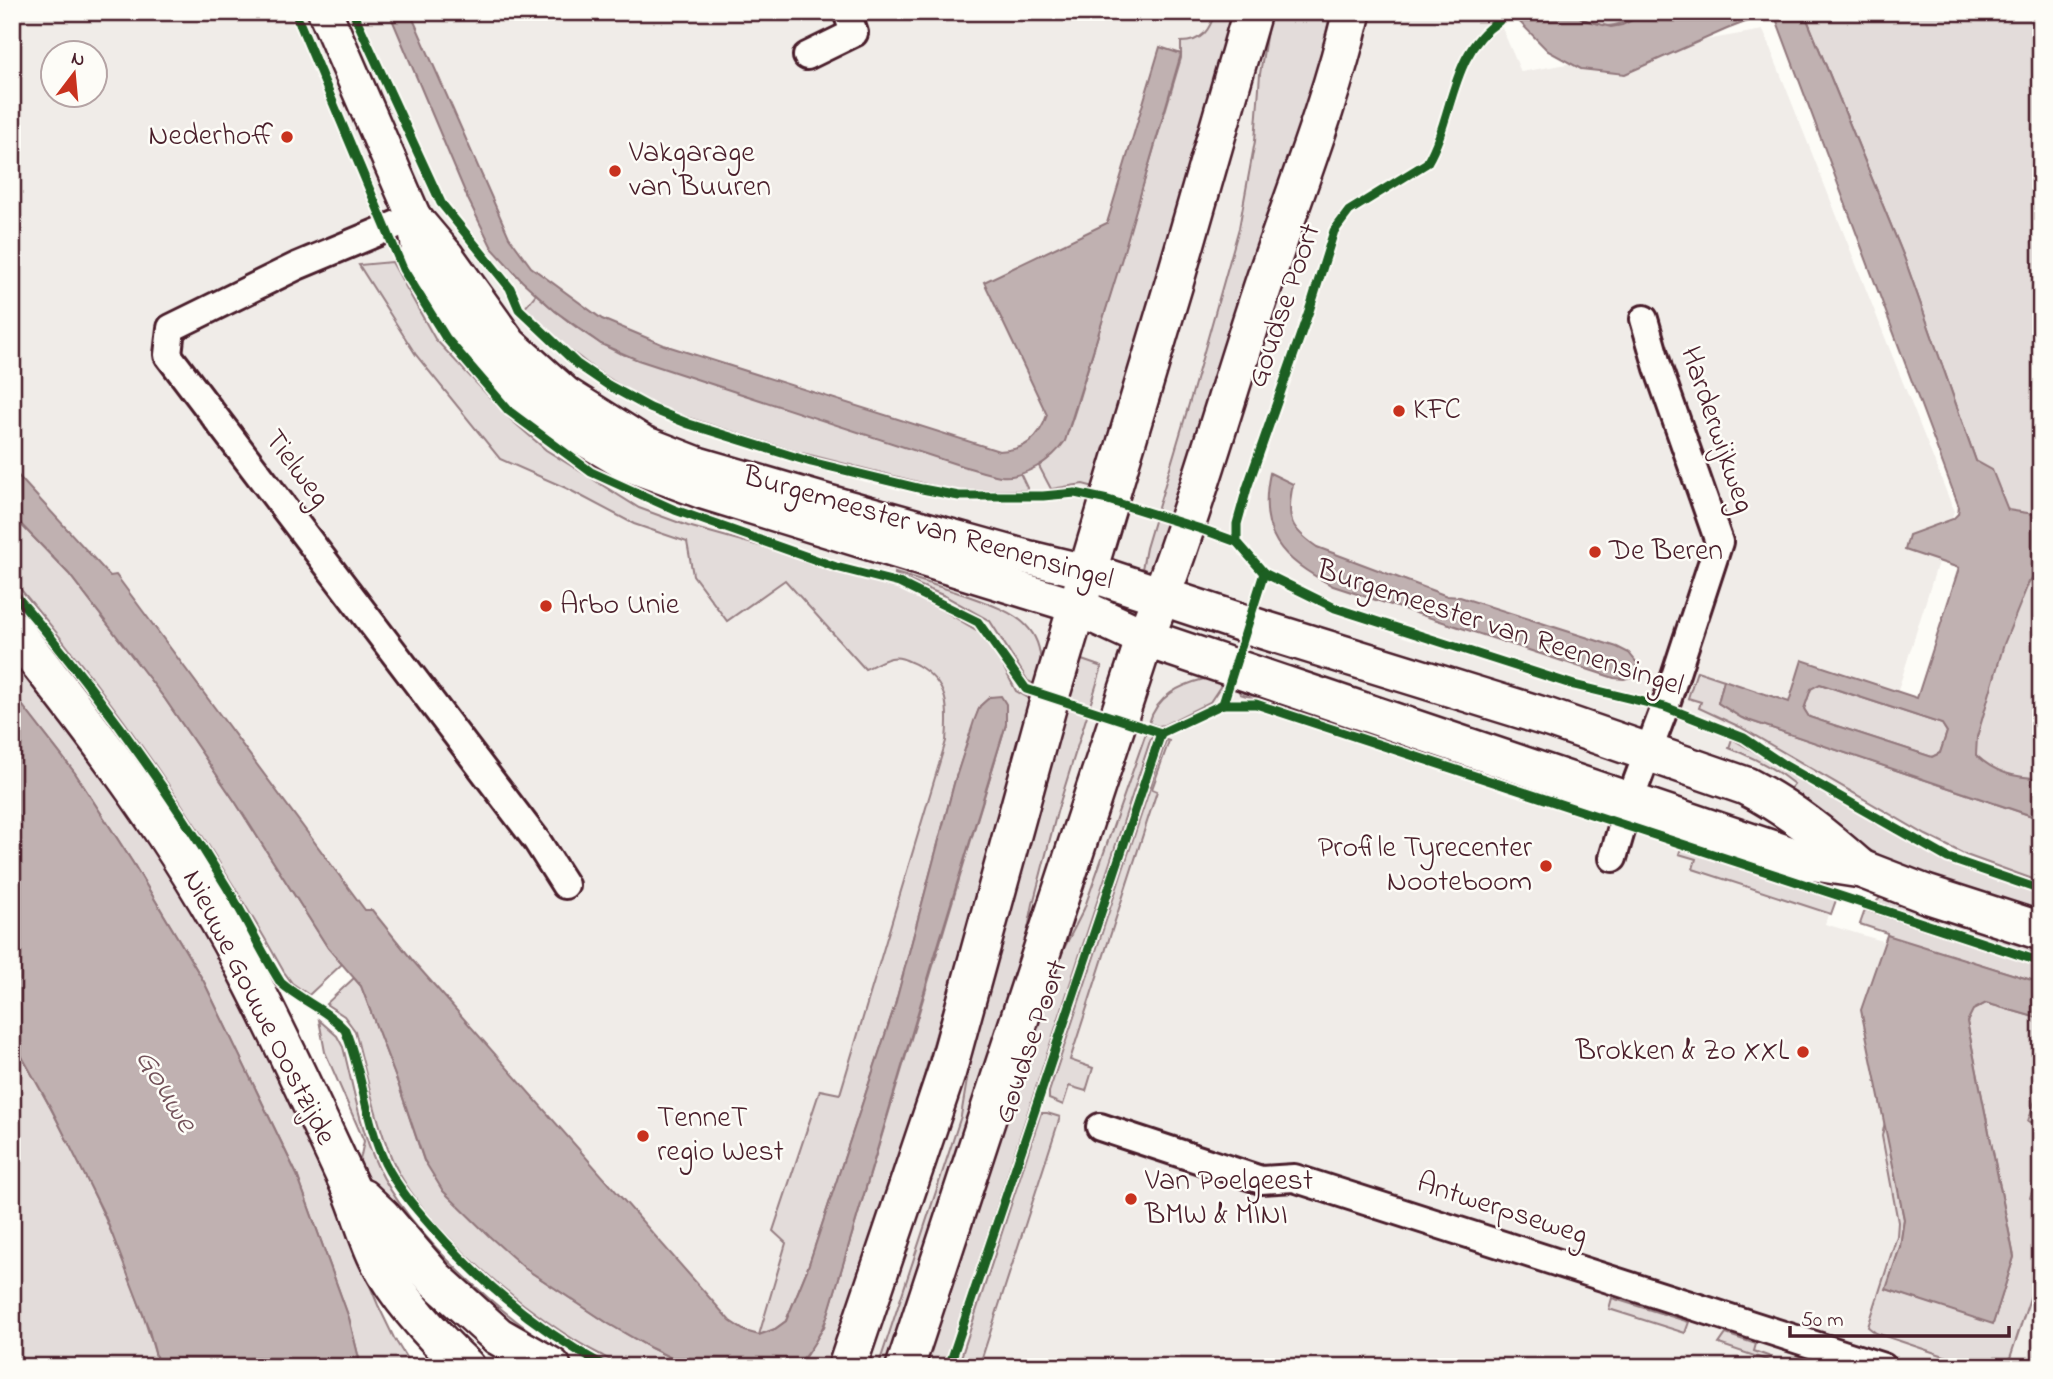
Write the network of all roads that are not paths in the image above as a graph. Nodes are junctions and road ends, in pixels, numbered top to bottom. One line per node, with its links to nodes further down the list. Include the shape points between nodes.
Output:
1 (325, 12): 6 (street, Burgemeester van Reenensingel)
2 (847, 12): 5 (street, via 854,33)
3 (1252, 12): 8 (main road)
4 (1352, 12): 9 (main road, Goudse Poort, via 1333,82)
5 (807, 56)
6 (414, 217): 8 (street, Burgemeester van Reenensingel, via 510,344 566,394 644,443 825,502); 10 (street, Burgemeester van Reenensingel, via 421,267 489,362 549,418 625,463 703,492); 17 (street, Tielweg, via 297,266 171,328 168,355 537,841)
7 (1644, 319): 13 (street, Harderwijkweg, via 1719,542)
8 (1088, 572): 9 (main road, Burgemeester van Reenensingel); 10 (main road)
9 (1161, 597): 12 (main road, Goudse Poort); 13 (main road, Burgemeester van Reenensingel)
10 (1078, 607): 12 (main road, Burgemeester van Reenensingel); 25 (main road, via 947,1071)
11 (12, 629): 20 (main road, Nieuwe Gouwe Oostzijde, via 165,832 242,962)
12 (1145, 638): 14 (main road, Burgemeester van Reenensingel); 26 (main road, Goudse Poort)
13 (1650, 751): 14 (street, Harderwijkweg); 16 (main road, Burgemeester van Reenensingel, via 1772,799)
14 (1630, 800): 15 (street); 16 (main road, Burgemeester van Reenensingel, via 1803,860)
15 (1613, 859)
16 (1861, 869): 18 (main road, Burgemeester van Reenensingel)
17 (565, 885)
18 (2041, 931)
19 (1100, 1127): 22 (street, Antwerpseweg, via 1261,1180 1294,1178)
20 (351, 1188): 21 (main road, Nieuwe Gouwe Oostzijde, via 435,1279); 23 (main road, Nieuwe Gouwe Oostzijde, via 379,1261 428,1328)
21 (498, 1336): 23 (street, Nieuwe Gouwe Oostzijde); 24 (main road, Nieuwe Gouwe Oostzijde)
22 (1869, 1365)
23 (465, 1367)
24 (552, 1367)
25 (847, 1367)
26 (905, 1367)

